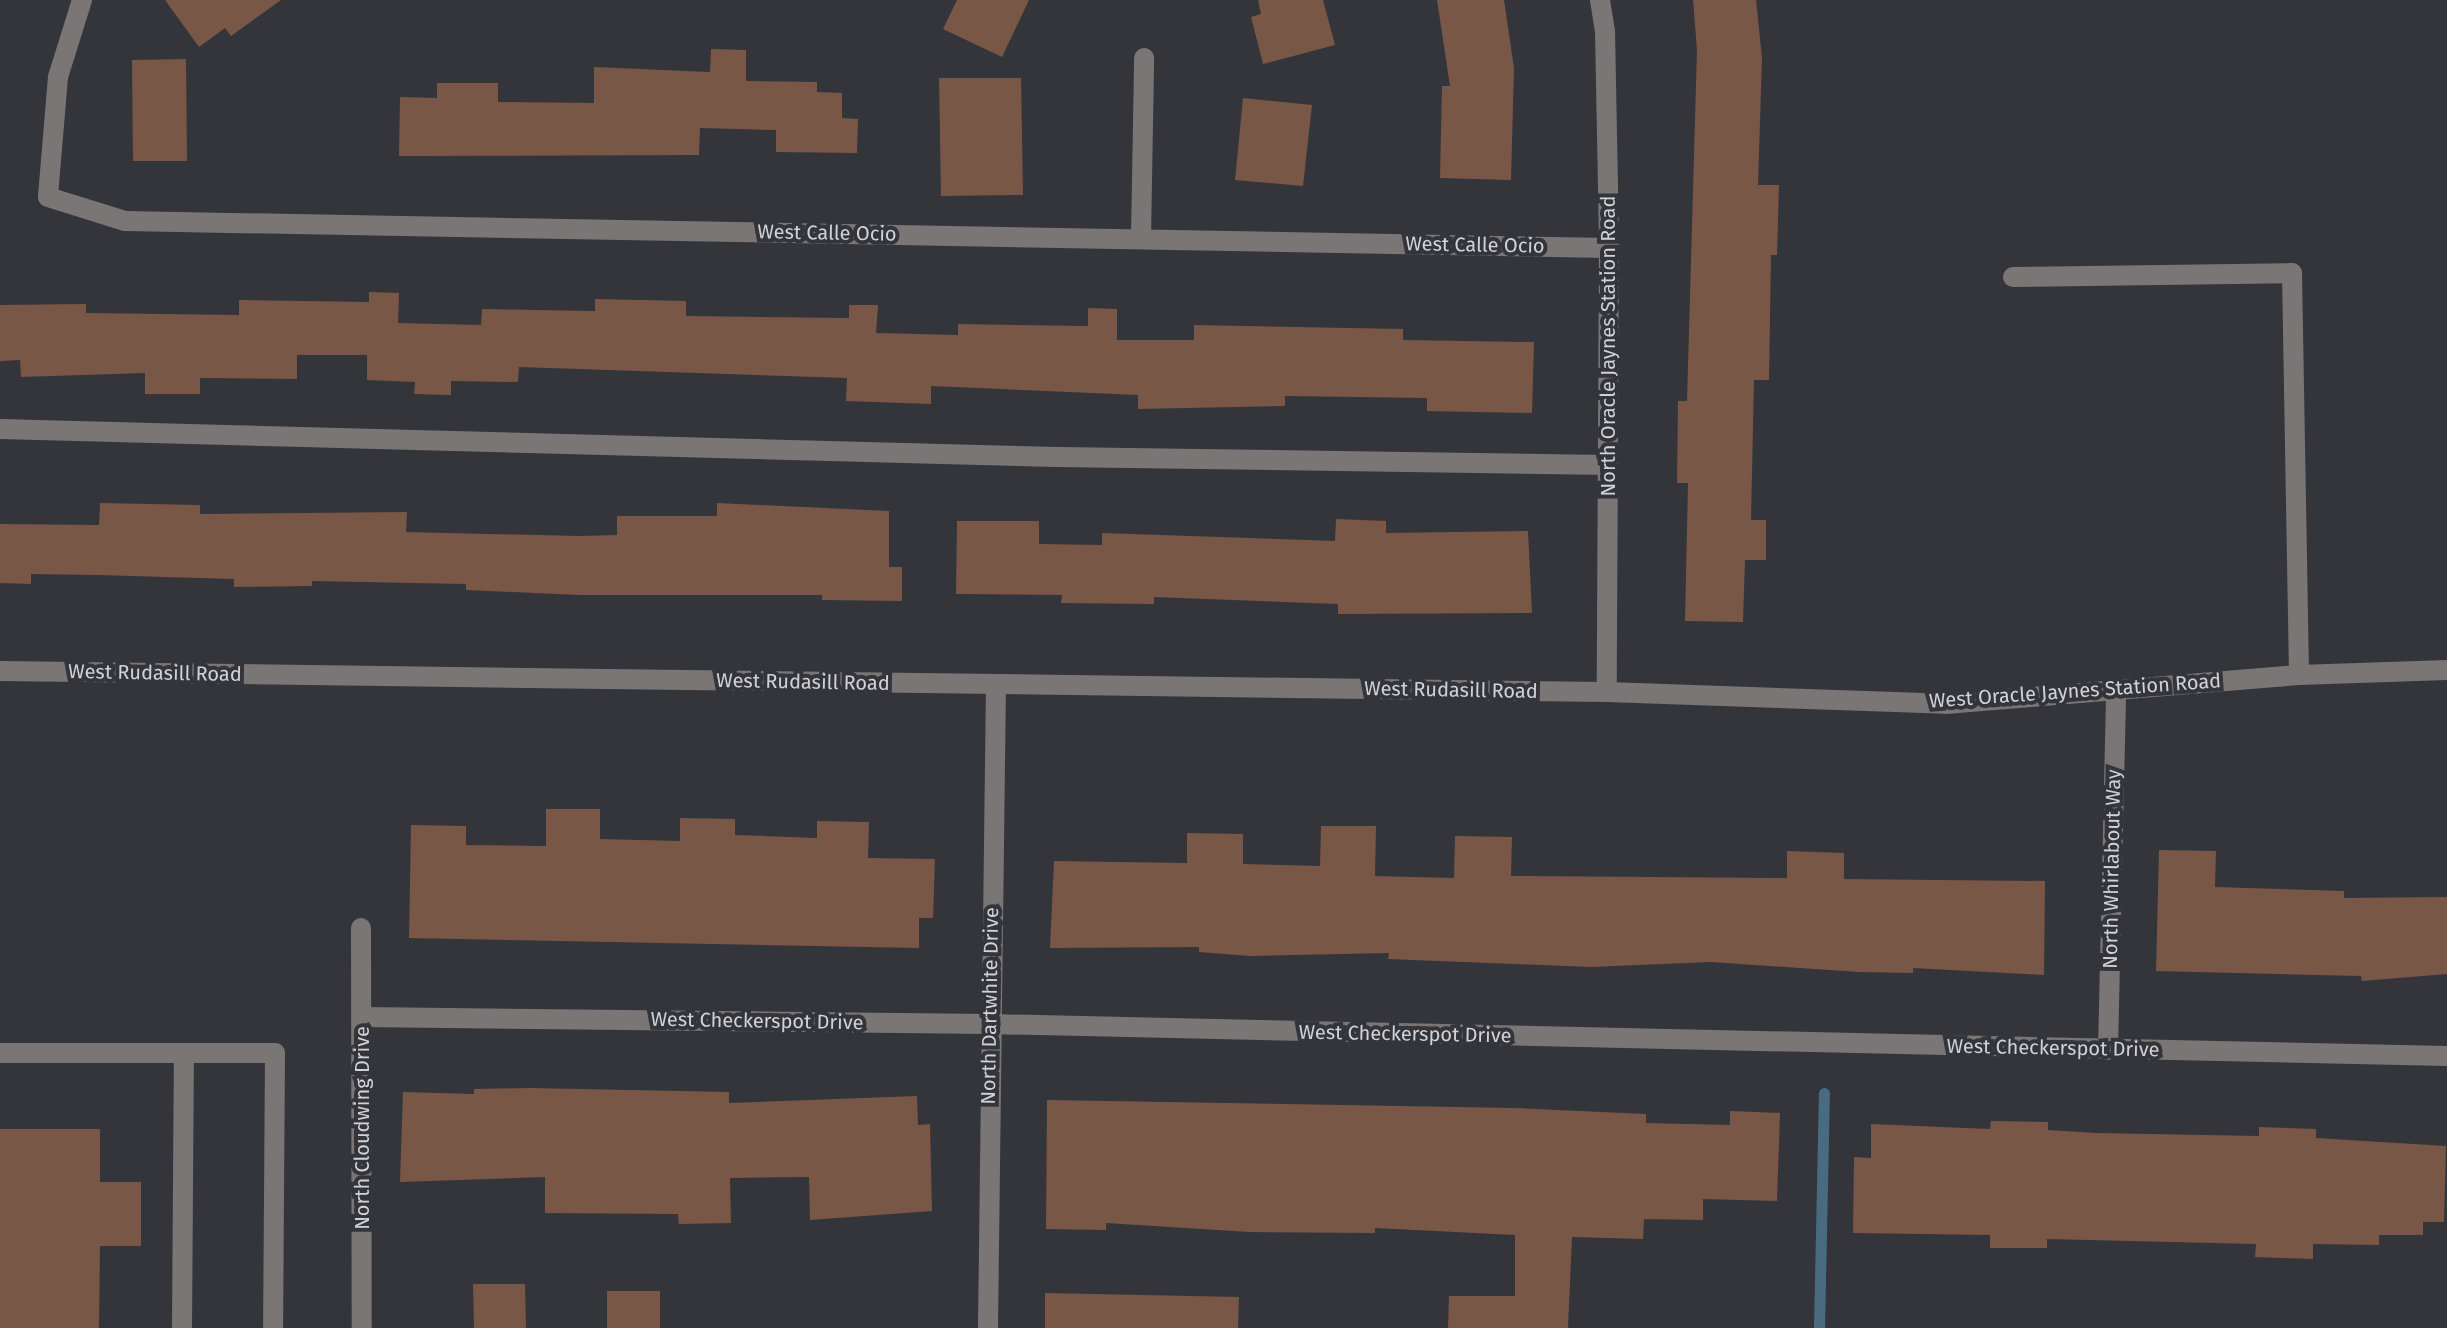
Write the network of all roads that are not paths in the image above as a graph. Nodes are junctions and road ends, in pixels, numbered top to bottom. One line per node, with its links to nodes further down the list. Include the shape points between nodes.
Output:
1 (82, 0): 4 (street, West Calle Ocio, via 58,77 48,197 125,221)
2 (1600, 0): 5 (street, North Oracle Jaynes Station Road)
3 (1144, 58): 4 (street)
4 (1141, 238): 5 (street, West Calle Ocio)
5 (1609, 248): 8 (street, North Oracle Jaynes Station Road)
6 (2013, 277): 11 (street, via 2292,273)
7 (0, 429): 8 (street, via 1026,456)
8 (1609, 465): 14 (street, North Oracle Jaynes Station Road)
9 (2447, 670): 11 (street, West Oracle Jaynes Station Road)
10 (0, 671): 12 (street, West Rudasill Road)
11 (2299, 675): 13 (street, West Oracle Jaynes Station Road)
12 (996, 684): 14 (street, West Rudasill Road); 17 (street, North Dartwhite Drive)
13 (2116, 688): 14 (street, West Oracle Jaynes Station Road, via 1946,704); 18 (street, North Whirlabout Way)
14 (1607, 692)
15 (361, 928): 16 (street, North Cloudwing Drive)
16 (362, 1017): 17 (street, West Checkerspot Drive); 24 (street, North Cloudwing Drive)
17 (989, 1024): 18 (street, West Checkerspot Drive); 25 (street, North Dartwhite Drive)
18 (2108, 1050): 21 (street, West Checkerspot Drive)
19 (0, 1053): 20 (street)
20 (184, 1054): 22 (street); 23 (street, via 275,1053)
21 (2447, 1056)
22 (182, 1328)
23 (273, 1328)
24 (362, 1328)
25 (988, 1328)

